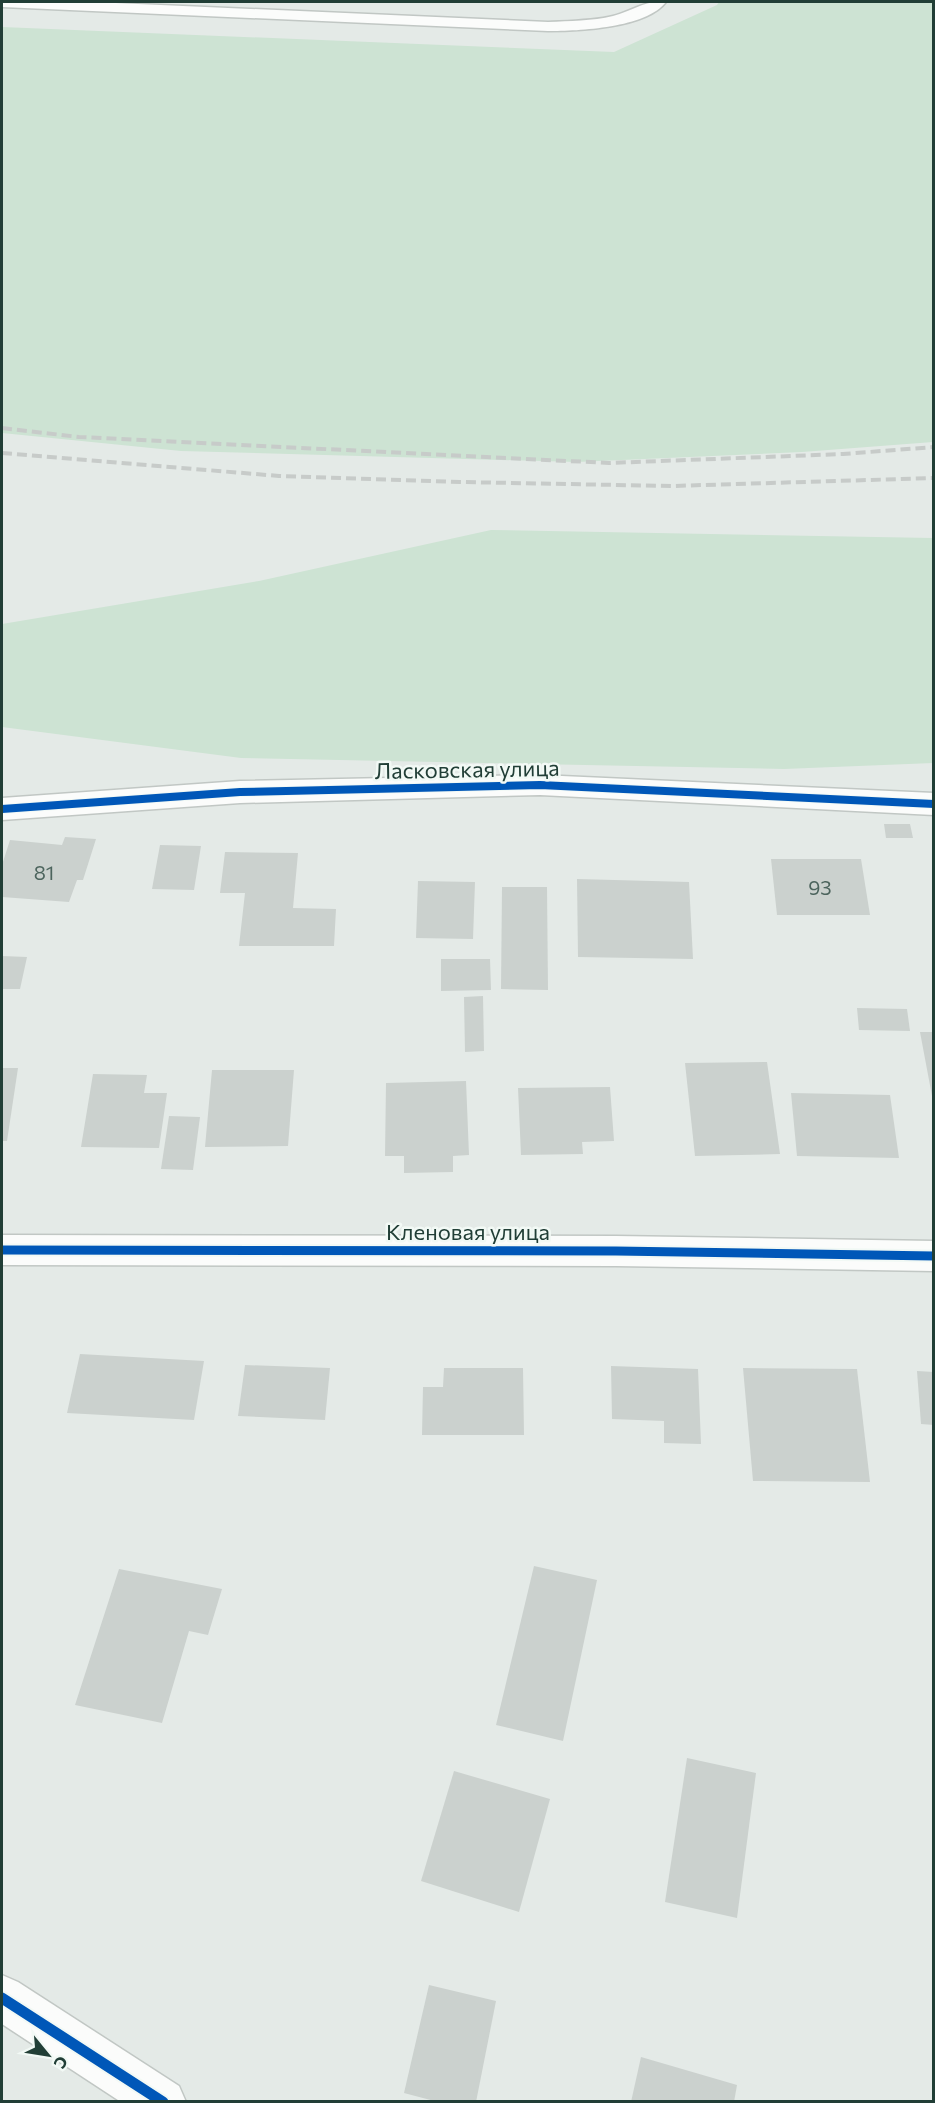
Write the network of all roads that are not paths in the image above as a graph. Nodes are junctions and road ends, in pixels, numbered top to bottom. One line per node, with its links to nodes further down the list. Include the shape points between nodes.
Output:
1 (2, 2): 2 (lane, via 591,27)
2 (658, 2)
3 (933, 804): 4 (street, Ласковская улица, via 540,786 240,792)
4 (2, 808)
5 (2, 1250): 6 (street, Кленовая улица)
6 (933, 1256)
7 (2, 1998): 8 (street)
8 (163, 2102)

